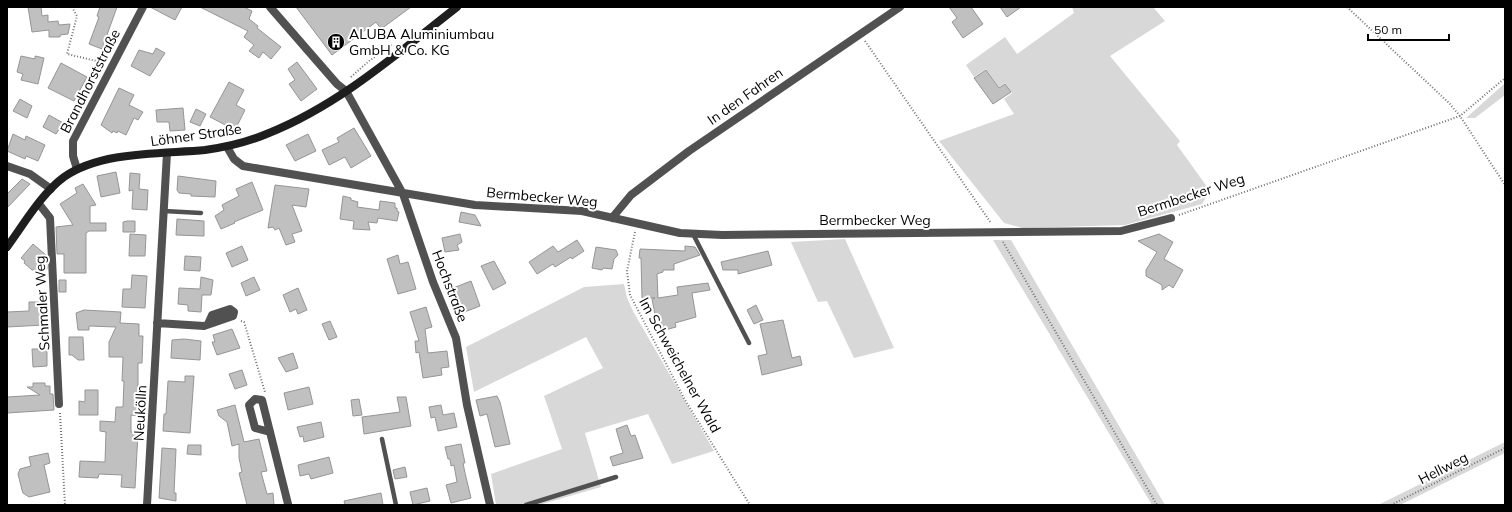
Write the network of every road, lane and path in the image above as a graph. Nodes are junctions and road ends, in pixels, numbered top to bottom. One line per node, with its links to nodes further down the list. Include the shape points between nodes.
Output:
1 (72, 7): 8 (path, via 77,16 67,54)
2 (143, 7): 8 (street, Brandhorststraße)
3 (270, 7): 10 (street, Hochstraße)
4 (457, 7): 10 (main road, Löhner Straße)
5 (900, 7): 7 (street, In den Fahren)
6 (1347, 7): 11 (path)
7 (861, 35): 22 (street, In den Fahren, via 689,151 631,195); 25 (path)
8 (112, 65): 15 (street, Brandhorststraße, via 73,141 73,156)
9 (1505, 78): 11 (path, Bermbecker Weg)
10 (346, 91): 12 (main road, Löhner Straße, via 292,123); 18 (street, Hochstraße)
11 (1460, 116): 16 (path); 23 (path, Bermbecker Weg)
12 (227, 147): 13 (main road, Löhner Straße); 18 (street, Bermbecker Weg, via 234,159 243,166)
13 (167, 153): 15 (main road, Löhner Straße, via 102,161); 20 (street, Neukölln)
14 (7, 166): 17 (street, via 30,174)
15 (77, 169): 17 (main road, Löhner Straße)
16 (1505, 185)
17 (51, 189): 19 (main road, Löhner Straße)
18 (403, 194): 22 (street, Bermbecker Weg, via 475,205 582,211); 41 (street, Hochstraße, via 433,282 456,338 467,405)
19 (39, 204): 27 (main road, Löhner Straße); 32 (street, Schmaler Weg, via 50,218)
20 (164, 211): 21 (lane); 29 (street, Neukölln)
21 (201, 213)
22 (612, 218): 24 (street, Bermbecker Weg)
23 (1171, 218): 25 (street, Bermbecker Weg, via 1121,231)
24 (636, 225): 26 (street, Bermbecker Weg); 43 (path, Im Schweichelner Wald, via 627,272 630,295 685,400)
25 (996, 231): 26 (street, Bermbecker Weg); 44 (path)
26 (693, 234): 30 (lane)
27 (7, 247)
28 (233, 316): 29 (street, via 204,326); 31 (path, via 244,322 265,392)
29 (157, 323): 38 (street, Neukölln)
30 (749, 343)
31 (262, 400): 33 (street); 33 (street, via 255,400 250,405 255,428)
32 (59, 404): 37 (path)
33 (270, 432): 39 (street)
34 (382, 439): 40 (lane)
35 (1505, 448): 45 (path, Hellweg)
36 (616, 477): 42 (lane)
37 (65, 505)
38 (147, 505)
39 (288, 505)
40 (396, 505)
41 (490, 505)
42 (526, 505)
43 (750, 505)
44 (1157, 505)
45 (1391, 505)

